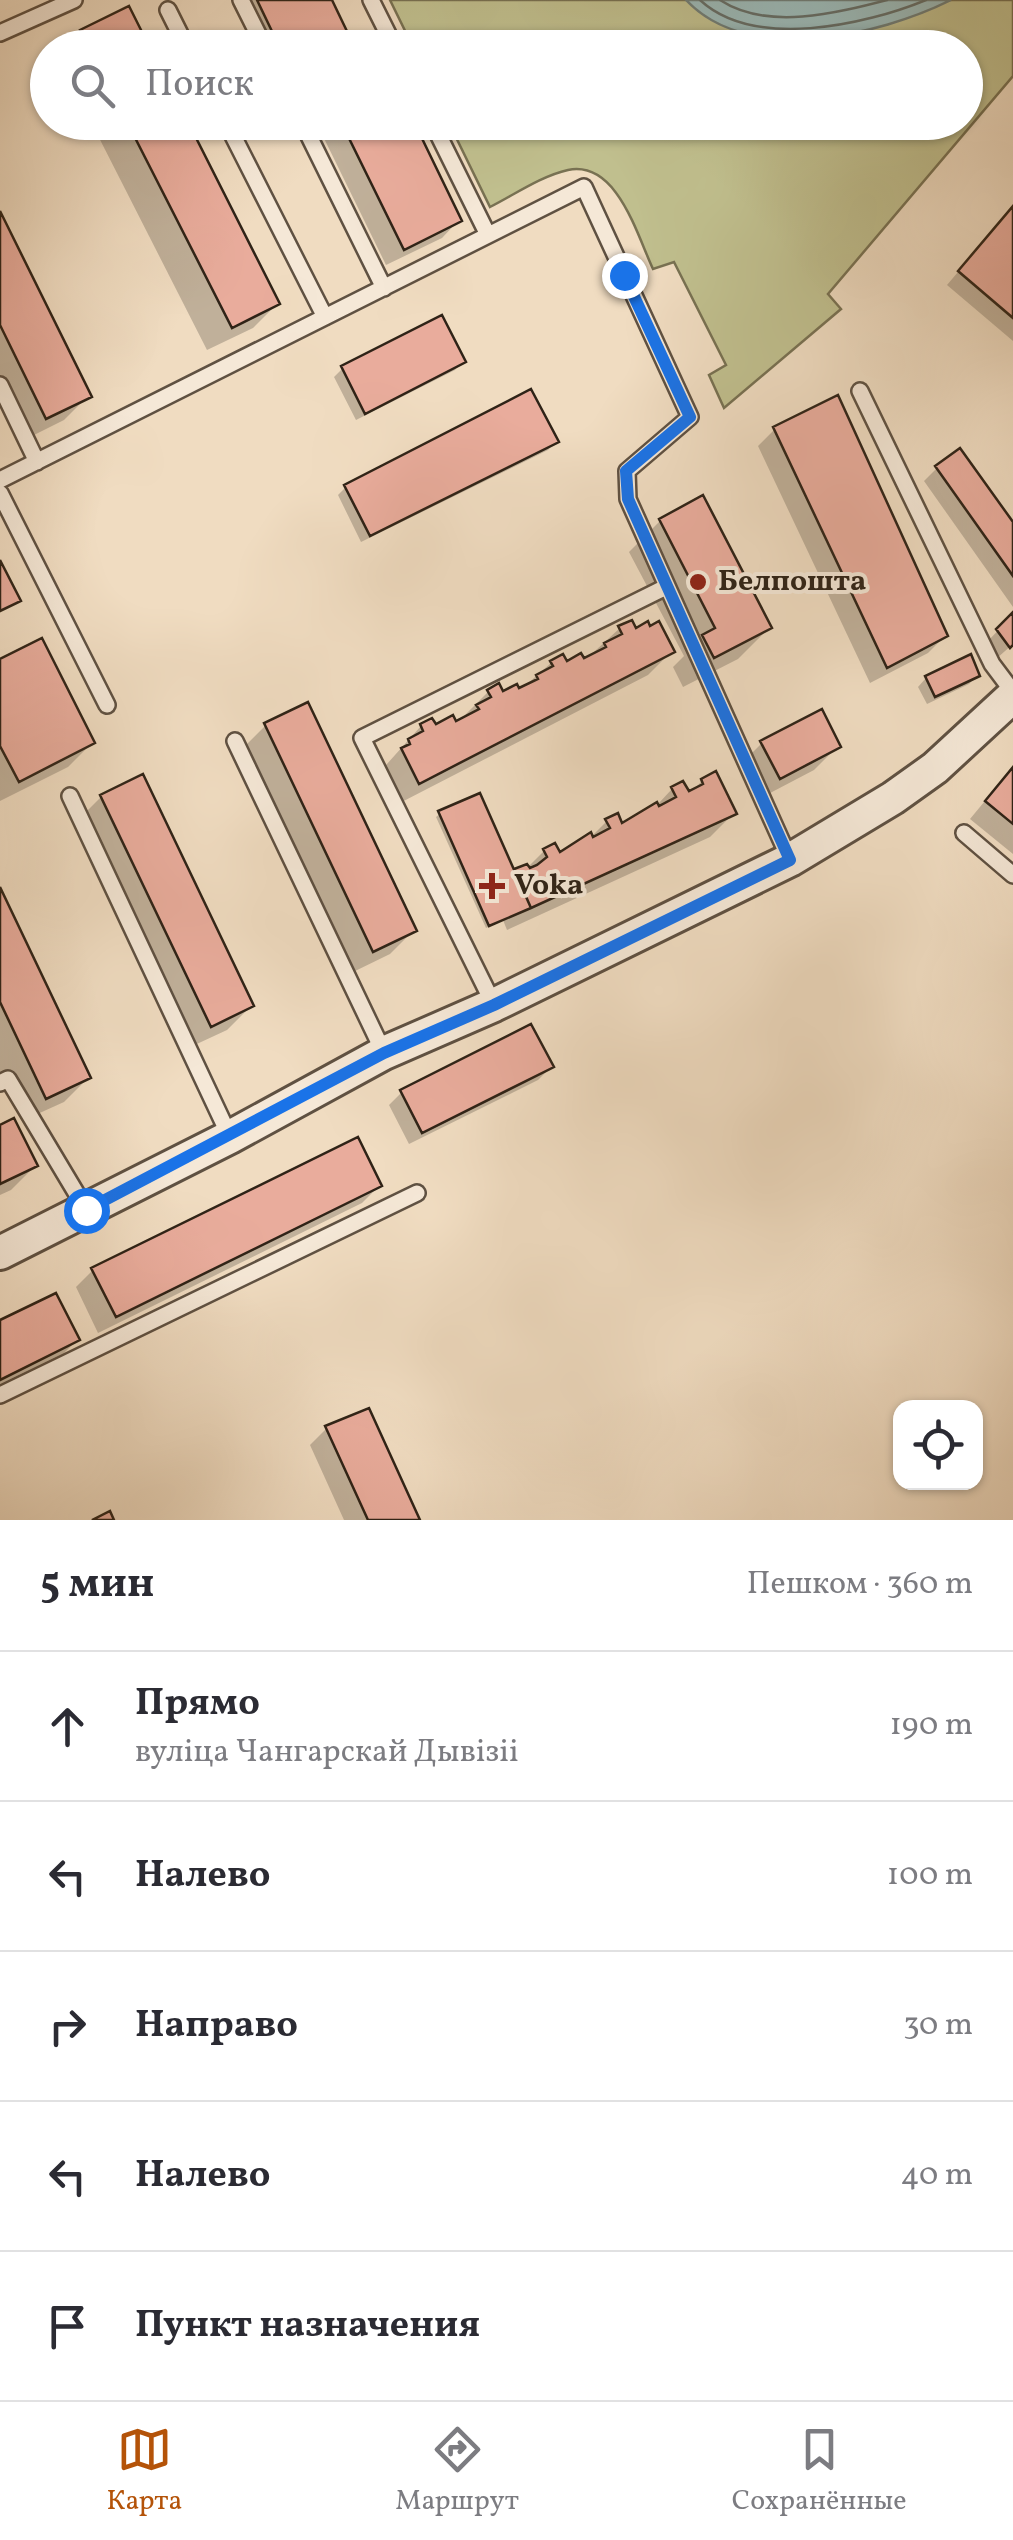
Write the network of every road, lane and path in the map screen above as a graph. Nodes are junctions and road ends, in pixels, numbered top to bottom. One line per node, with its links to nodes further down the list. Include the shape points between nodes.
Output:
1 (74, 0): 8 (lane)
2 (242, 0): 6 (lane)
3 (371, 0): 7 (lane)
4 (168, 10): 5 (lane)
5 (178, 30)
6 (256, 30)
7 (386, 30)
8 (0, 34)
9 (235, 140): 14 (lane)
10 (311, 140): 13 (lane)
11 (441, 140): 12 (lane)
12 (488, 235): 13 (lane); 20 (lane, via 584,187 690,417 626,471 628,499)
13 (384, 288): 14 (lane)
14 (326, 317): 17 (lane)
15 (0, 385): 17 (lane)
16 (860, 391): 21 (lane, via 992,664)
17 (37, 462): 18 (lane)
18 (0, 480)
19 (0, 493): 22 (lane)
20 (666, 587): 26 (lane); 28 (lane, via 362,738)
21 (1013, 694): 26 (street, via 935,768)
22 (107, 706)
23 (235, 741): 29 (lane)
24 (70, 796): 31 (lane)
25 (964, 833): 27 (lane)
26 (790, 860): 28 (street)
27 (1013, 875)
28 (494, 1005): 29 (street)
29 (384, 1053): 31 (street)
30 (0, 1082): 33 (lane, via 8,1078)
31 (230, 1137): 33 (street)
32 (417, 1193): 35 (lane)
33 (86, 1210): 34 (street)
34 (0, 1253)
35 (0, 1395)

